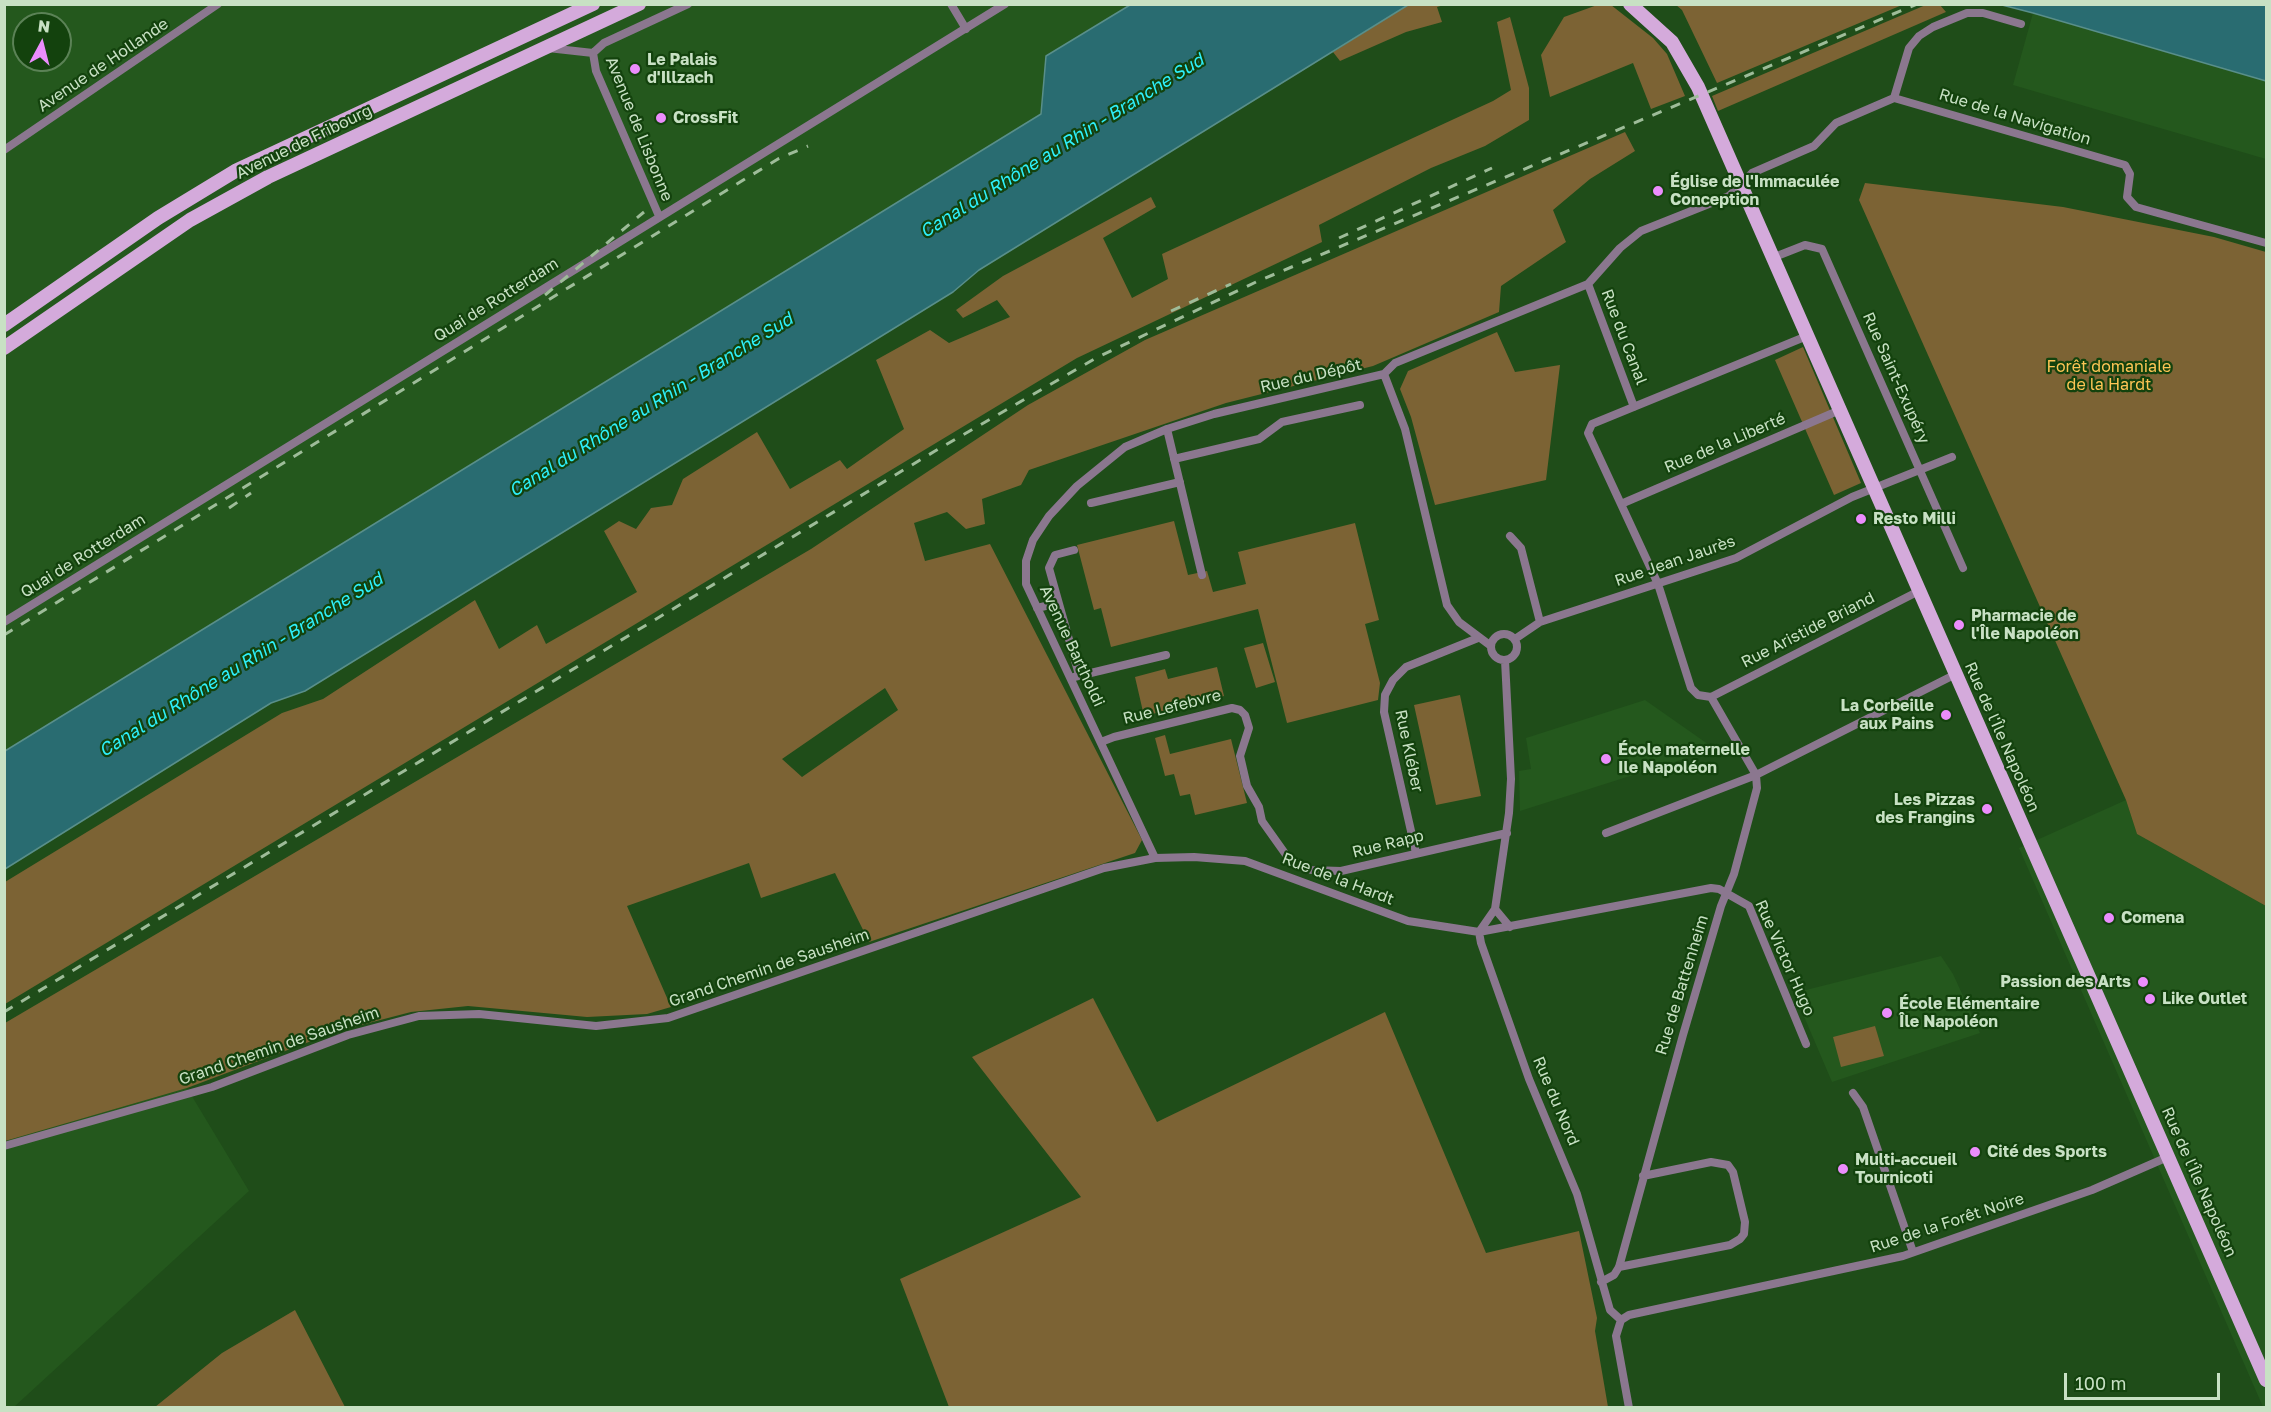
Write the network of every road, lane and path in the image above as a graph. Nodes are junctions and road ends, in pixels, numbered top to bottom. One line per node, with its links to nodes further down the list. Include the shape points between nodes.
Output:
1 (218, 4): 13 (street, Avenue de Hollande)
2 (593, 4): 19 (main road, Avenue de Fribourg, via 237,170 158,218)
3 (639, 4): 10 (main road, Avenue de Fribourg)
4 (688, 4): 11 (street)
5 (951, 4): 9 (street)
6 (1005, 4): 9 (street, Quai de Rotterdam)
7 (1630, 4): 14 (main road, Rue de l'Île Napoléon, via 1672,42 1685,62)
8 (2021, 24): 12 (street, via 1983,13 1967,14 1933,27 1909,48)
9 (966, 29): 15 (street, Quai de Rotterdam)
10 (545, 48): 11 (street); 21 (main road, Avenue de Fribourg, via 312,154 190,220)
11 (593, 53): 15 (street, Avenue de Lisbonne, via 596,71)
12 (1894, 98): 14 (street, via 1836,123 1814,146 1752,173); 16 (street, Rue de la Navigation, via 2125,165 2130,174 2127,197 2136,207)
13 (4, 150)
14 (1740, 184): 17 (main road, Rue de l'Île Napoléon); 18 (street, Rue du Canal, via 1729,196 1641,231)
15 (659, 216): 42 (street, Quai de Rotterdam)
16 (2266, 243)
17 (1772, 258): 20 (main road, Rue de l'Île Napoléon); 29 (street, Rue Saint-Exupéry, via 1805,245 1822,249)
18 (1588, 284): 22 (street, Rue du Dépôt, via 1395,363); 24 (street, Rue du Canal)
19 (4, 325)
20 (1807, 336): 24 (street); 25 (main road, Rue de l'Île Napoléon)
21 (4, 348)
22 (1384, 374): 26 (street, Rue du Dépôt); 44 (street, via 1405,429 1447,605)
23 (1360, 405): 28 (street, via 1282,422 1258,439)
24 (1634, 407): 33 (street, via 1592,424 1588,433)
25 (1840, 410): 31 (main road, Rue de l'Île Napoléon); 33 (street, Rue de la Liberté)
26 (1167, 429): 28 (street); 41 (street, Avenue Bartholdi, via 1125,447 1077,486 1049,516 1033,540 1026,561 1026,584)
27 (1952, 457): 29 (street, Rue Jean Jaurès)
28 (1174, 459): 30 (street)
29 (1920, 468): 31 (street, Rue Jean Jaurès); 36 (street, Rue Saint-Exupéry)
30 (1180, 482): 32 (street); 37 (street)
31 (1874, 487): 38 (street, Rue Jean Jaurès, via 1736,558); 39 (main road, Rue de l'Île Napoléon)
32 (1090, 503)
33 (1621, 504): 38 (street)
34 (1510, 536): 43 (street, via 1521,548)
35 (1074, 550): 40 (street, via 1055,555 1050,561)
36 (1963, 568)
37 (1202, 574)
38 (1658, 584): 43 (street, Rue Jean Jaurès); 51 (street, via 1691,688 1698,695)
39 (1919, 591): 49 (main road, Rue de l'Île Napoléon); 51 (street, Rue Aristide Briand)
40 (1058, 603): 41 (street); 50 (street)
41 (1037, 608): 50 (street, Avenue Bartholdi)
42 (4, 622)
43 (1540, 622): 45 (street, Rue Jean Jaurès)
44 (1478, 638): 46 (street); 57 (street, Rue Kléber, via 1406,667 1385,695 1386,722)
45 (1515, 639): 46 (street, via 1500,635); 48 (street, via 1516,653)
46 (1491, 646): 48 (street, via 1494,655)
47 (1166, 655): 50 (street)
48 (1505, 660): 55 (street, via 1511,779)
49 (1956, 674): 53 (street); 66 (main road, Rue de l'Île Napoléon)
50 (1075, 677): 52 (street, Avenue Bartholdi)
51 (1711, 697): 53 (street)
52 (1101, 742): 54 (street, Rue Lefebvre, via 1232,708 1240,710 1249,728 1240,756); 58 (street, Avenue Bartholdi)
53 (1756, 775): 56 (street); 59 (street, Rue de Battenheim, via 1757,788)
54 (1262, 821): 57 (street, Rue Rapp, via 1288,859 1311,870 1341,871)
55 (1507, 833): 57 (street, Rue Rapp); 60 (street)
56 (1606, 833)
57 (1416, 853)
58 (1155, 858): 62 (street, Rue de la Hardt, via 1245,861 1408,921); 65 (street, Grand Chemin de Sausheim, via 1104,868 668,1018 596,1026 479,1014 419,1016 348,1035 212,1087)
59 (1727, 893): 61 (street, Rue de la Hardt, via 1711,888); 63 (street, Rue Victor Hugo, via 1749,906); 67 (street, Rue de Battenheim)
60 (1495, 909): 61 (street); 62 (street)
61 (1510, 927): 62 (street, Rue de la Hardt)
62 (1479, 932): 70 (street, Rue du Nord, via 1522,1062 1577,1194)
63 (1806, 1044)
64 (1853, 1093): 68 (street, via 1863,1107)
65 (4, 1146)
66 (2170, 1156): 68 (street, Rue de la Forêt Noire, via 2092,1191); 72 (main road, Rue de l'Île Napoléon)
67 (1643, 1176): 69 (street, Rue de Battenheim); 69 (street, via 1711,1162 1728,1165 1745,1222 1744,1234 1730,1245)
68 (1913, 1252): 71 (street, Rue de la Forêt Noire, via 1637,1311)
69 (1619, 1267): 70 (street)
70 (1601, 1282): 71 (street, via 1610,1310)
71 (1621, 1320): 73 (street, via 1616,1336)
72 (2266, 1380)
73 (1629, 1407)

